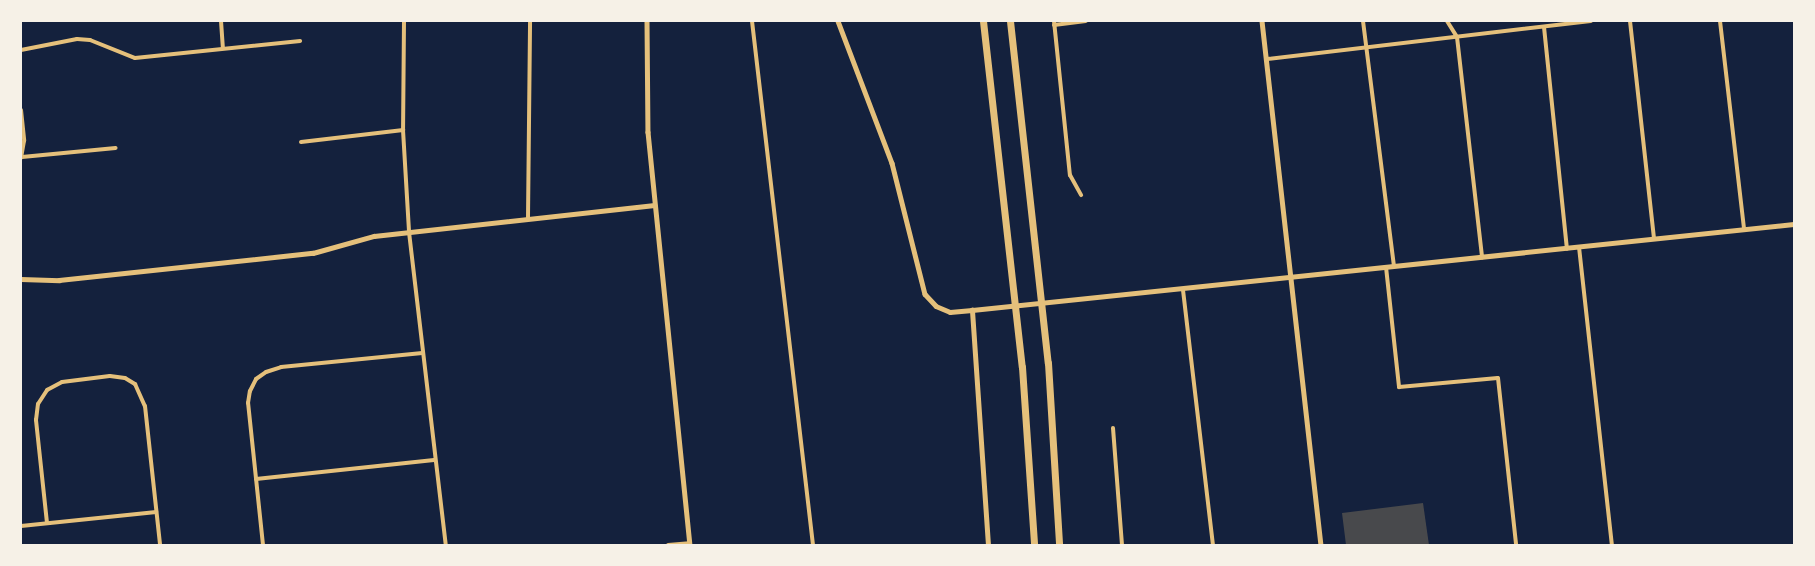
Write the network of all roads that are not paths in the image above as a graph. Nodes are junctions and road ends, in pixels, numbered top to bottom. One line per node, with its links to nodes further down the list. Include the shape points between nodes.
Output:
1 (221, 21): 21 (street)
2 (404, 21): 25 (street)
3 (530, 21): 31 (street)
4 (647, 21): 30 (street, via 648,132)
5 (752, 21): 57 (street)
6 (838, 21): 44 (street, via 892,163 925,294 936,306 950,312)
7 (983, 21): 59 (highway, via 1022,367)
8 (1010, 21): 60 (highway, via 1048,363)
9 (1086, 21): 16 (street)
10 (1262, 21): 23 (street)
11 (1364, 21): 20 (street)
12 (1447, 21): 18 (street)
13 (1591, 21): 17 (street)
14 (1630, 21): 35 (street)
15 (1720, 21): 33 (street)
16 (1054, 23): 29 (street, via 1070,175)
17 (1544, 27): 18 (street); 37 (street)
18 (1457, 37): 20 (street); 38 (street)
19 (300, 41): 21 (street)
20 (1366, 47): 23 (street); 39 (street)
21 (223, 48): 22 (street, via 135,58 90,40 77,39)
22 (21, 50)
23 (1267, 59): 41 (street)
24 (21, 110): 28 (street)
25 (403, 130): 26 (street); 34 (street)
26 (301, 142)
27 (116, 148): 28 (street)
28 (21, 158)
29 (1080, 195)
30 (654, 205): 31 (street); 52 (street)
31 (528, 218): 34 (street)
32 (1794, 224): 33 (main road)
33 (1744, 229): 35 (main road)
34 (409, 232): 42 (street, via 374,236 313,253 59,280); 45 (street)
35 (1654, 239): 36 (main road)
36 (1579, 248): 37 (main road); 65 (street)
37 (1567, 249): 38 (main road)
38 (1482, 258): 39 (main road)
39 (1394, 266): 40 (main road)
40 (1386, 267): 41 (main road); 64 (street, via 1399,387 1498,378)
41 (1290, 277): 43 (main road); 63 (street)
42 (21, 279)
43 (1183, 290): 44 (main road); 62 (street)
44 (972, 310): 58 (main road)
45 (422, 353): 47 (street); 48 (street, via 281,367 256,379 248,403)
46 (1113, 428): 61 (street)
47 (434, 460): 48 (street); 55 (street)
48 (256, 479): 54 (street)
49 (156, 512): 50 (street); 50 (street, via 146,406 135,384 110,376 62,382 47,390 38,404 36,420); 53 (street)
50 (47, 524): 51 (street)
51 (21, 526)
52 (690, 544): 56 (street)
53 (160, 545)
54 (263, 545)
55 (446, 545)
56 (668, 545)
57 (813, 545)
58 (988, 545)
59 (1034, 545)
60 (1059, 545)
61 (1122, 545)
62 (1213, 545)
63 (1321, 545)
64 (1516, 545)
65 (1612, 545)

